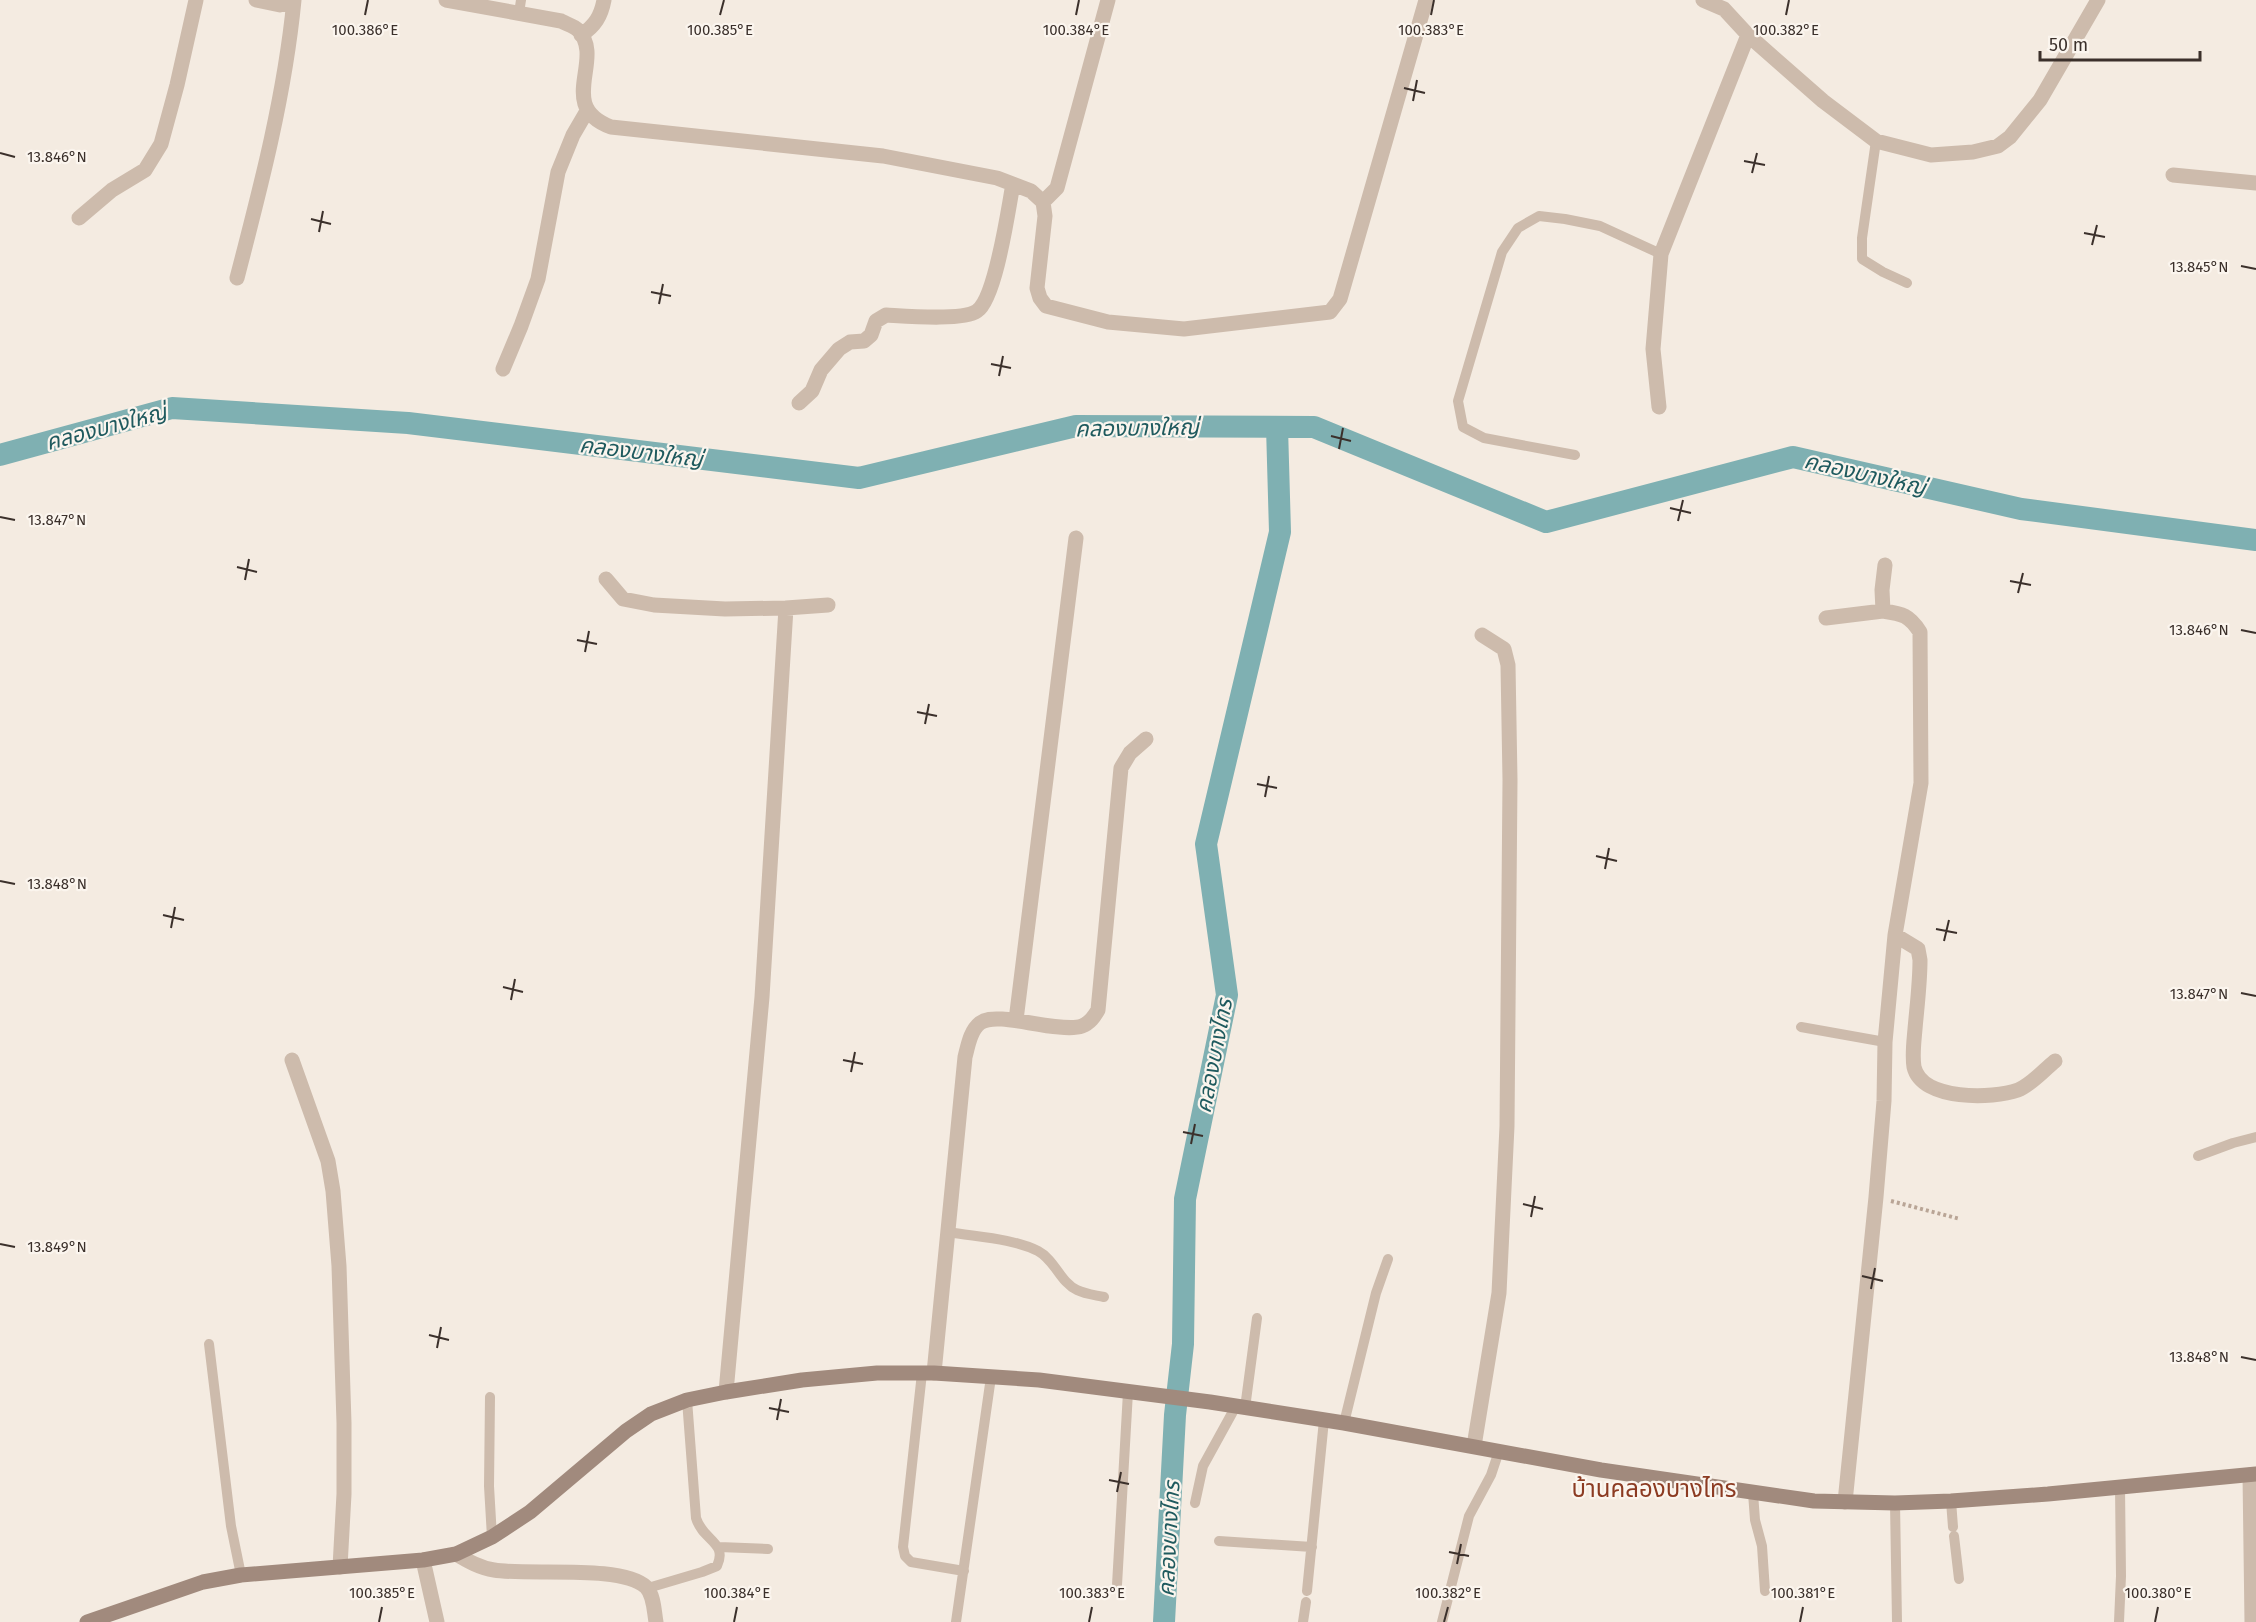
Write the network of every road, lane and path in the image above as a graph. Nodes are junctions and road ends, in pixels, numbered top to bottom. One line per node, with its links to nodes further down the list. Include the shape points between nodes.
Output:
1 (196, 0): 20 (street, via 161,144 145,170 112,190)
2 (256, 0): 3 (street, via 280,4)
3 (294, 0): 22 (street, via 290,48)
4 (446, 0): 11 (street)
5 (604, 0): 13 (street, via 601,13)
6 (1108, 0): 19 (street, via 1057,188)
7 (1426, 0): 19 (street, via 1340,298 1330,312 1184,329 1108,322 1046,306 1037,288)
8 (1703, 0): 10 (street)
9 (2098, 0): 15 (street, via 2040,100 1998,146 1931,155)
10 (1727, 5): 12 (street)
11 (520, 6): 13 (street, via 578,29)
12 (1748, 35): 15 (street); 21 (street)
13 (581, 36): 14 (street, via 586,68 582,96)
14 (587, 111): 18 (street, via 610,127 883,156); 24 (street, via 558,172 538,279)
15 (1876, 141): 23 (lane, via 1862,259)
16 (2173, 175): 17 (street)
17 (2256, 183)
18 (1013, 184): 19 (street, via 1031,191); 25 (street, via 994,276 985,302 976,312 960,317 886,315 876,321 864,341 850,342 839,349 821,370 812,391)
19 (1043, 202)
20 (79, 218)
21 (1661, 254): 26 (street, via 1653,349); 27 (lane, via 1600,226 1539,216 1518,228 1502,252 1458,401 1463,427 1484,438)
22 (237, 278)
23 (1908, 283)
24 (503, 369)
25 (799, 403)
26 (1659, 408)
27 (1575, 455)
28 (1076, 538): 38 (street)
29 (1885, 566): 33 (street)
30 (606, 579): 32 (street, via 623,599 654,605)
31 (828, 605): 32 (street)
32 (786, 608): 54 (street, via 762,997)
33 (1883, 611): 34 (street); 37 (street, via 1912,619 1920,632 1922,661 1921,783)
34 (1826, 618)
35 (1482, 635): 61 (street, via 1504,649 1508,665 1509,1025 1499,1293)
36 (1146, 739): 38 (street, via 1121,768 1098,1010 1092,1020 1080,1027)
37 (1895, 935): 40 (street); 42 (street, via 1918,949 1920,960 1913,1052 1921,1079 1937,1089 1968,1096 1992,1096 2021,1089)
38 (1016, 1020): 47 (street, via 987,1019 971,1034 965,1057)
39 (1801, 1027): 40 (lane)
40 (1885, 1042): 45 (street)
41 (292, 1060): 77 (street, via 328,1161 333,1191 344,1423)
42 (2055, 1061)
43 (2256, 1137): 44 (lane)
44 (2198, 1156)
45 (1876, 1197): 46 (path); 67 (street)
46 (1960, 1219)
47 (948, 1232): 49 (lane, via 1036,1250 1048,1257 1076,1290); 52 (street)
48 (1389, 1258): 60 (lane, via 1376,1293)
49 (1104, 1297)
50 (1257, 1318): 58 (lane)
51 (209, 1344): 79 (lane, via 231,1526)
52 (928, 1373): 53 (street); 54 (street, via 877,1373); 78 (lane, via 903,1546 911,1562)
53 (991, 1377): 55 (street); 78 (lane)
54 (726, 1392): 57 (street)
55 (1128, 1392): 58 (street); 81 (lane)
56 (490, 1397): 70 (lane)
57 (687, 1400): 70 (street, via 651,1414 626,1431 530,1512); 72 (lane, via 696,1518 700,1530)
58 (1241, 1407): 59 (street); 68 (lane, via 1203,1466)
59 (1324, 1420): 60 (street); 73 (lane)
60 (1344, 1423): 61 (street)
61 (1474, 1446): 62 (street)
62 (1499, 1451): 65 (street); 89 (lane, via 1469,1516)
63 (2253, 1475): 64 (street); 92 (street)
64 (2120, 1487): 66 (street); 91 (lane)
65 (1753, 1493): 67 (street); 83 (lane)
66 (1951, 1501): 69 (street); 80 (lane)
67 (1845, 1502): 69 (street)
68 (1195, 1503)
69 (1895, 1503): 90 (lane)
70 (492, 1537): 75 (street)
71 (1219, 1541): 73 (lane)
72 (719, 1547): 74 (lane); 82 (lane, via 721,1557 717,1566)
73 (1312, 1547): 88 (lane)
74 (768, 1549)
75 (456, 1554): 76 (street); 82 (street, via 495,1571 620,1576)
76 (423, 1560): 77 (street); 85 (street)
77 (340, 1567): 79 (street)
78 (964, 1571): 87 (lane)
79 (241, 1575): 84 (street, via 203,1582)
80 (1959, 1579)
81 (1117, 1585)
82 (648, 1588): 86 (street)
83 (1765, 1591)
84 (87, 1622)
85 (437, 1622)
86 (656, 1622)
87 (956, 1622)
88 (1303, 1622)
89 (1442, 1622)
90 (1898, 1622)
91 (2119, 1622)
92 (2252, 1622)

